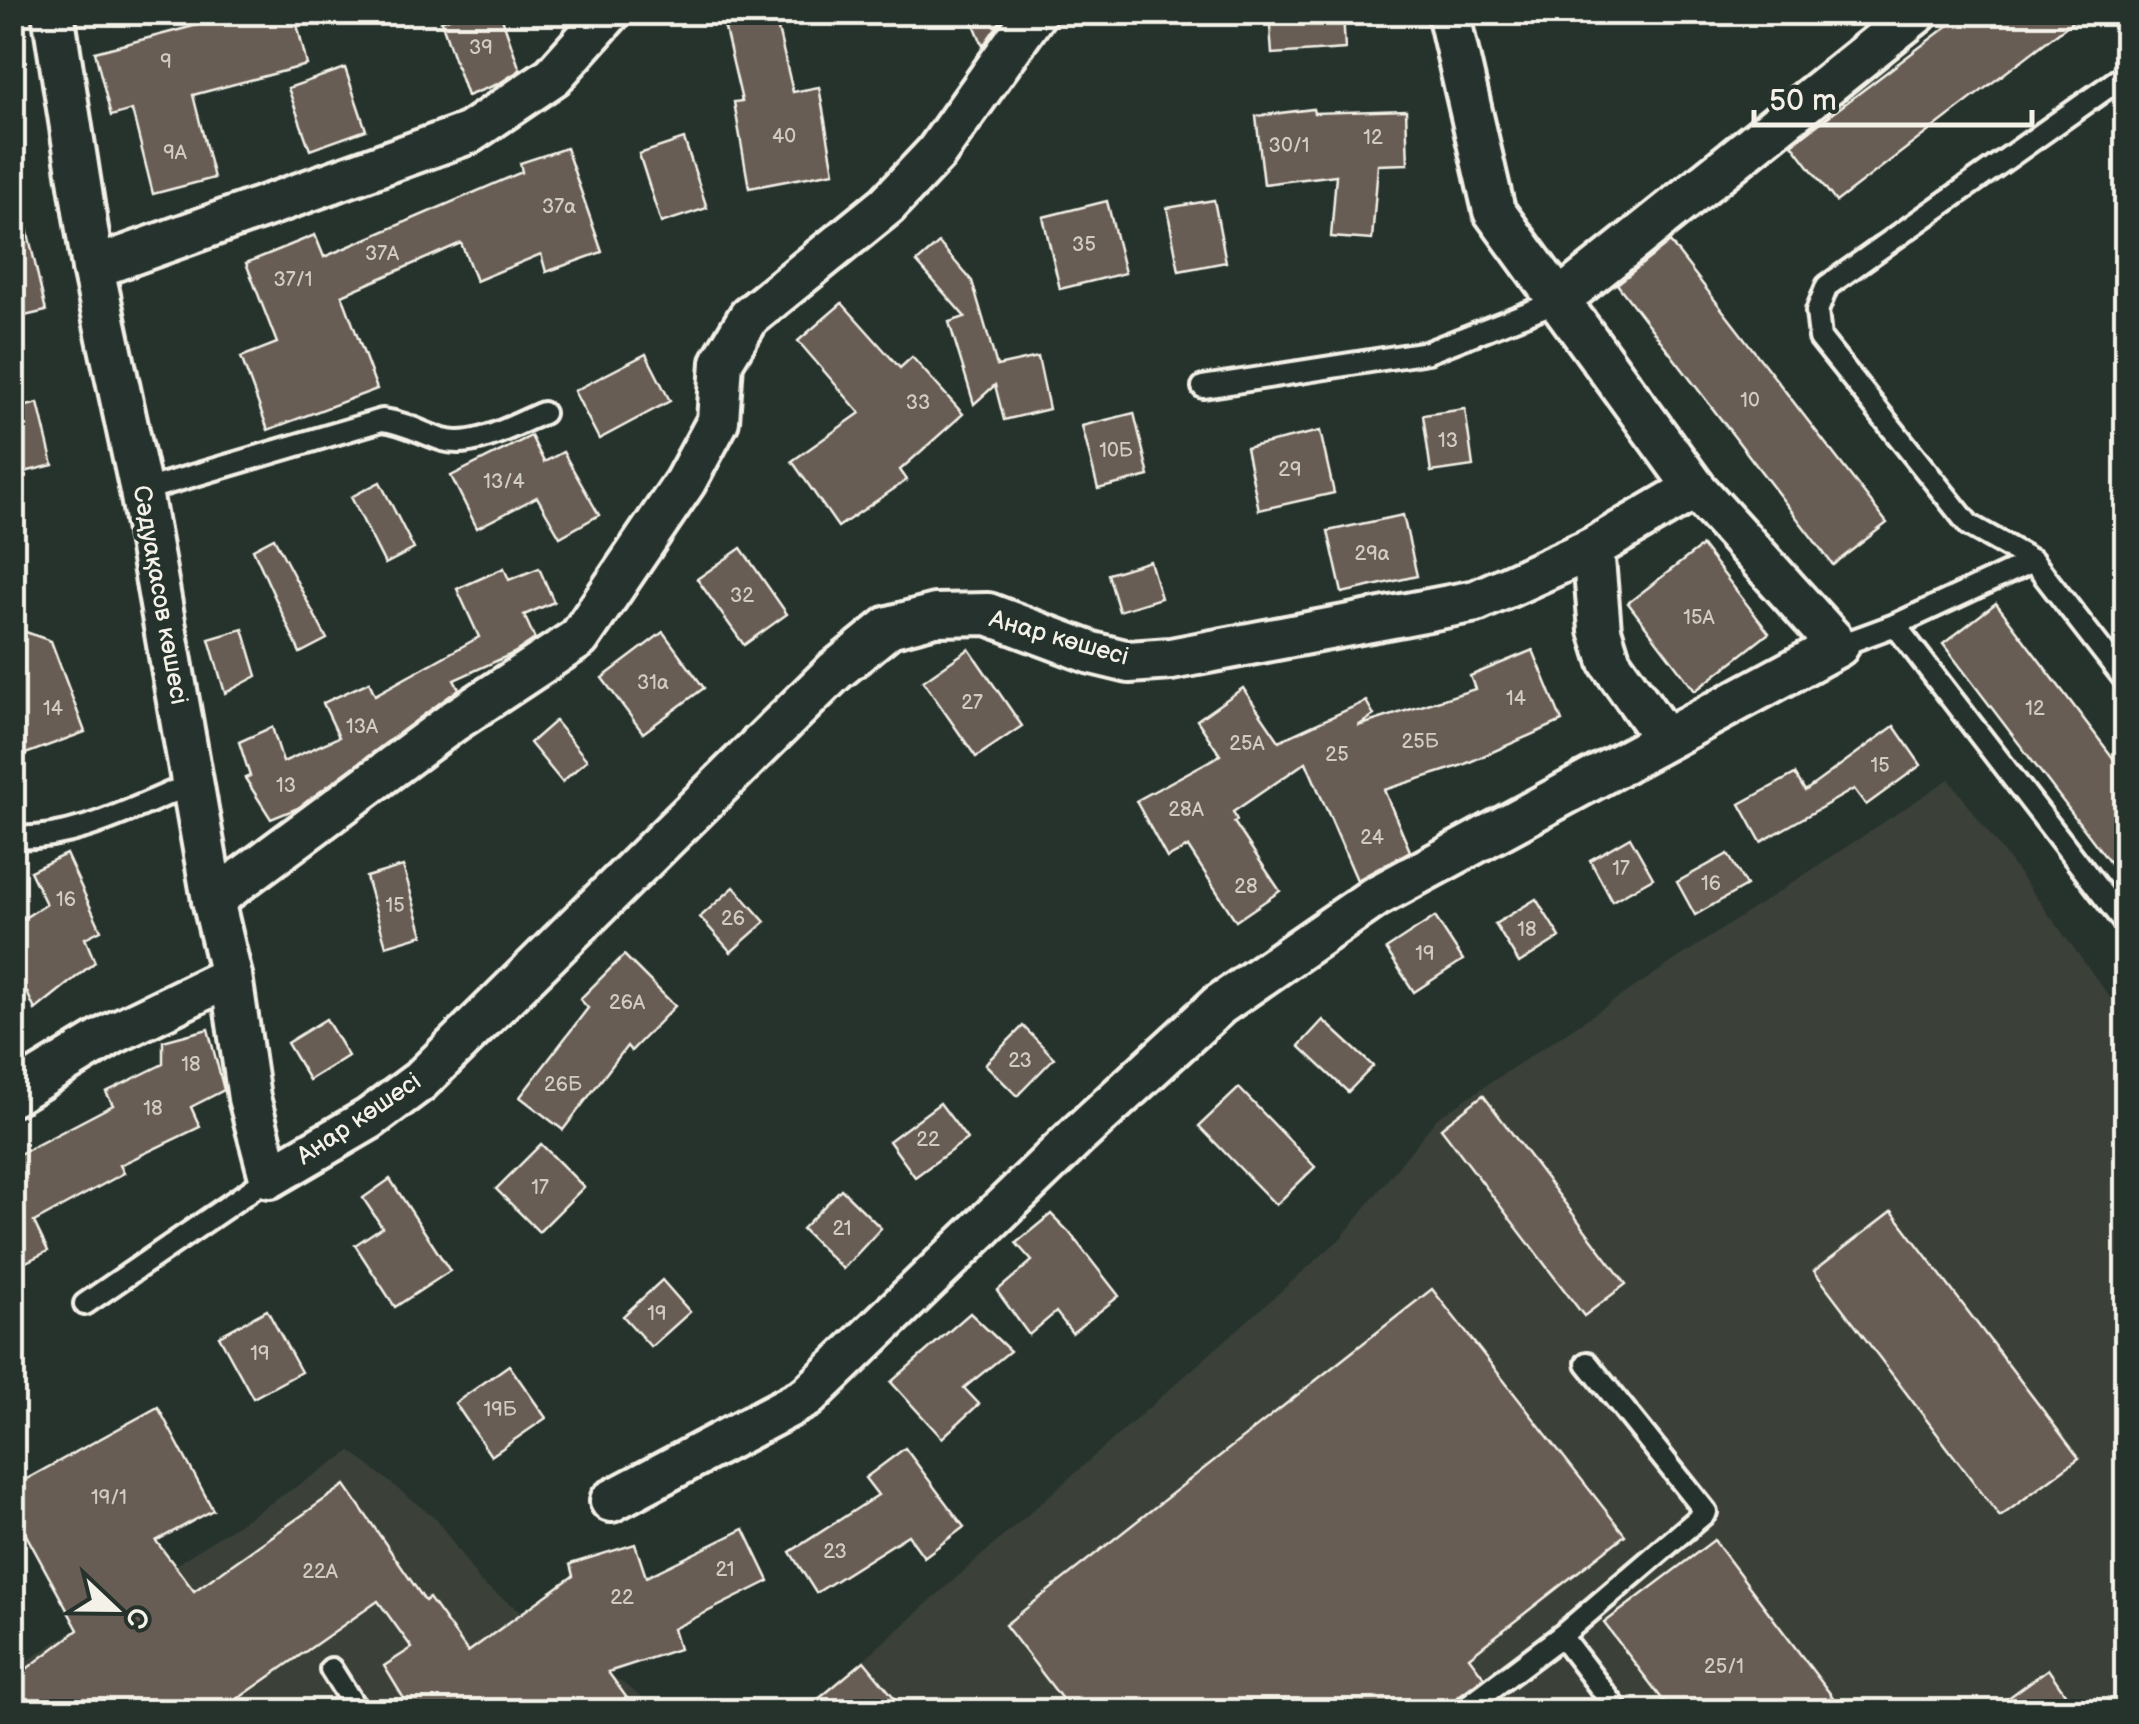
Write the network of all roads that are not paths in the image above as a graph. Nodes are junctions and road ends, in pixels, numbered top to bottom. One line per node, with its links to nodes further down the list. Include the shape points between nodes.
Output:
1 (53, 12): 7 (street, Сәдуақасов көшесі)
2 (610, 12): 7 (street, via 553,76 469,132)
3 (1036, 12): 21 (street, via 924,166 887,205 749,317 722,362 718,421 685,482 579,638 454,721)
4 (1448, 12): 8 (street, via 1494,211)
5 (1918, 12): 8 (street)
6 (2126, 74): 14 (lane, via 1827,286 1816,311 1820,338 1969,525)
7 (93, 268): 12 (street, Сәдуақасов көшесі)
8 (1558, 301): 9 (lane, via 1428,352); 11 (street)
9 (1202, 387)
10 (542, 413): 12 (lane, via 471,442 446,441 382,420)
11 (1695, 488): 13 (street, Анар көшесі); 16 (street)
12 (142, 491): 19 (street, Сәдуақасов көшесі)
13 (1593, 548): 18 (street, via 1600,630 1610,662); 25 (street, Анар көшесі, via 1476,601 1171,660 1129,662 1092,653 988,614 935,615 889,627 835,670 420,1081)
14 (2033, 561): 15 (lane); 17 (lane)
15 (1895, 625): 16 (lane); 22 (lane)
16 (1838, 646): 18 (street)
17 (2126, 681)
18 (1665, 739): 28 (street, via 1375,897 1219,1005 808,1398)
19 (194, 783): 20 (lane, via 88,824 35,839); 21 (street, Сәдуақасов көшесі)
20 (12, 837)
21 (213, 900): 23 (street, Сәдуақасов көшесі)
22 (2126, 925)
23 (231, 976): 24 (street, via 112,1034); 25 (street, Сәдуақасов көшесі, via 249,1098)
24 (12, 1095)
25 (270, 1178): 26 (lane)
26 (85, 1304)
27 (1587, 1363): 29 (lane, via 1706,1512)
28 (611, 1501)
29 (1561, 1636): 32 (lane); 33 (lane)
30 (331, 1669): 31 (lane)
31 (358, 1712)
32 (1460, 1712)
33 (1619, 1712)

